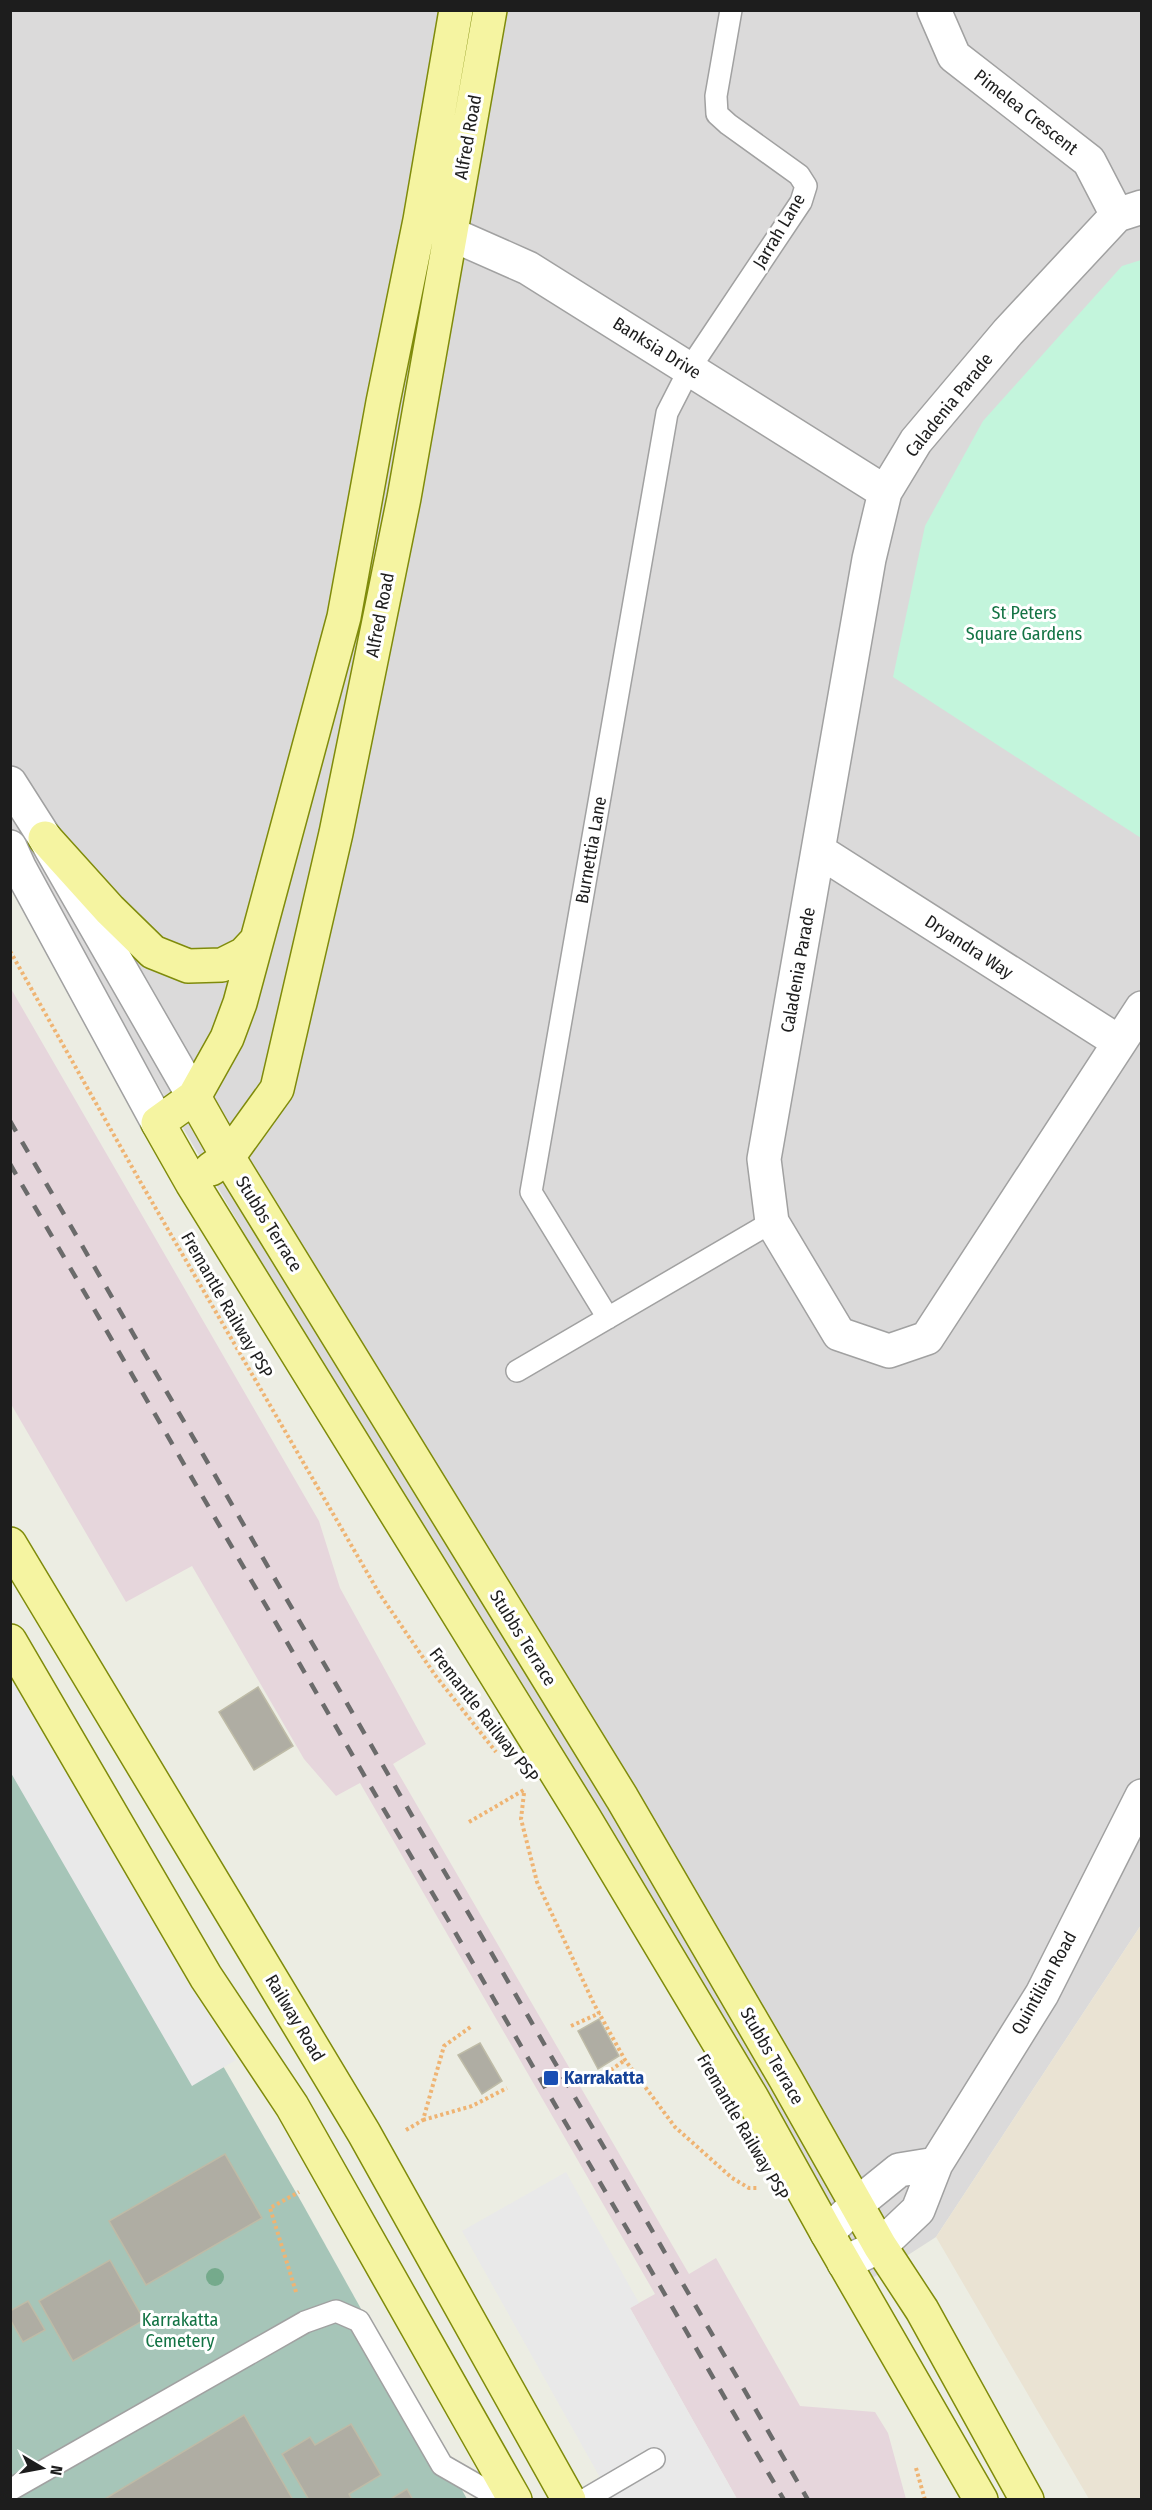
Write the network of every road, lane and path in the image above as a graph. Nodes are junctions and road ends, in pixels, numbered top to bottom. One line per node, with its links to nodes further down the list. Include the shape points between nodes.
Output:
1 (456, 10): 6 (main road, Alfred Road)
2 (490, 10): 7 (main road, Alfred Road)
3 (731, 10): 8 (lane, Jarrah Lane, via 716,96 717,114 799,175 806,186 801,202)
4 (934, 10): 5 (street, Pimelea Crescent, via 954,56 1089,161)
5 (1129, 211): 9 (street, Caladenia Parade, via 1008,332 916,441)
6 (420, 220): 7 (street, Banksia Drive); 14 (main road, Alfred Road, via 344,617)
7 (451, 233): 8 (street, Banksia Drive, via 528,268); 20 (main road, Alfred Road, via 404,498 336,832 277,1089)
8 (690, 368): 9 (street, Banksia Drive); 23 (lane, Burnettia Lane, via 667,413 531,1192)
9 (885, 492): 13 (street, Caladenia Parade, via 868,559)
10 (10, 783): 11 (street, Stubbs Terrace)
11 (45, 838): 14 (main road, via 153,952 188,966 222,964 244,954); 18 (street, Stubbs Terrace)
12 (10, 847): 19 (street)
13 (819, 851): 17 (street, Dryandra Way); 22 (street, Caladenia Parade, via 764,1160)
14 (256, 940): 18 (main road, Alfred Road, via 227,1038)
15 (10, 951): 27 (path, Fremantle Railway PSP, via 379,1593 435,1675)
16 (1142, 1008): 17 (street, Caladenia Parade)
17 (1119, 1042): 22 (street, Caladenia Parade, via 927,1338 889,1351 839,1334)
18 (194, 1097): 19 (main road, Alfred Road); 20 (main road, Stubbs Terrace)
19 (158, 1122): 21 (main road)
20 (228, 1157): 21 (main road, Alfred Road); 41 (main road, Stubbs Terrace, via 622,1798)
21 (192, 1184): 42 (main road, via 585,1818 752,2098)
22 (772, 1222): 23 (lane)
23 (608, 1318): 24 (lane)
24 (517, 1371)
25 (10, 1544): 50 (main road, Railway Road, via 364,2133)
26 (10, 1641): 49 (main road, via 206,1977 292,2106)
27 (499, 1756)
28 (518, 1781): 29 (path, Fremantle Railway PSP)
29 (525, 1790): 31 (path, Fremantle Railway PSP); 32 (path); 33 (path, via 521,1819 537,1882)
30 (1142, 1796): 39 (street, Quintilian Road, via 1042,1994)
31 (531, 1797)
32 (470, 1822)
33 (600, 2013): 34 (path); 35 (path)
34 (571, 2026)
35 (626, 2060): 36 (path); 40 (path, Fremantle Railway PSP, via 675,2127 732,2178 749,2188 763,2188)
36 (601, 2077)
37 (507, 2088): 38 (path, via 471,2106)
38 (423, 2120)
39 (936, 2164): 41 (street, via 899,2170); 43 (street, Quintilian Road, via 918,2210)
40 (757, 2178)
41 (857, 2204): 42 (street); 43 (main road, Stubbs Terrace)
42 (827, 2233): 44 (main road)
43 (880, 2246): 44 (street, Quintilian Road); 54 (main road, Stubbs Terrace, via 922,2310)
44 (844, 2263): 53 (main road)
45 (654, 2459): 51 (lane)
46 (913, 2459): 52 (path)
47 (10, 2490): 48 (lane, via 305,2322 336,2311 359,2321 442,2465)
48 (503, 2499)
49 (515, 2499)
50 (569, 2499)
51 (584, 2499)
52 (925, 2499)
53 (981, 2499)
54 (1027, 2499)

